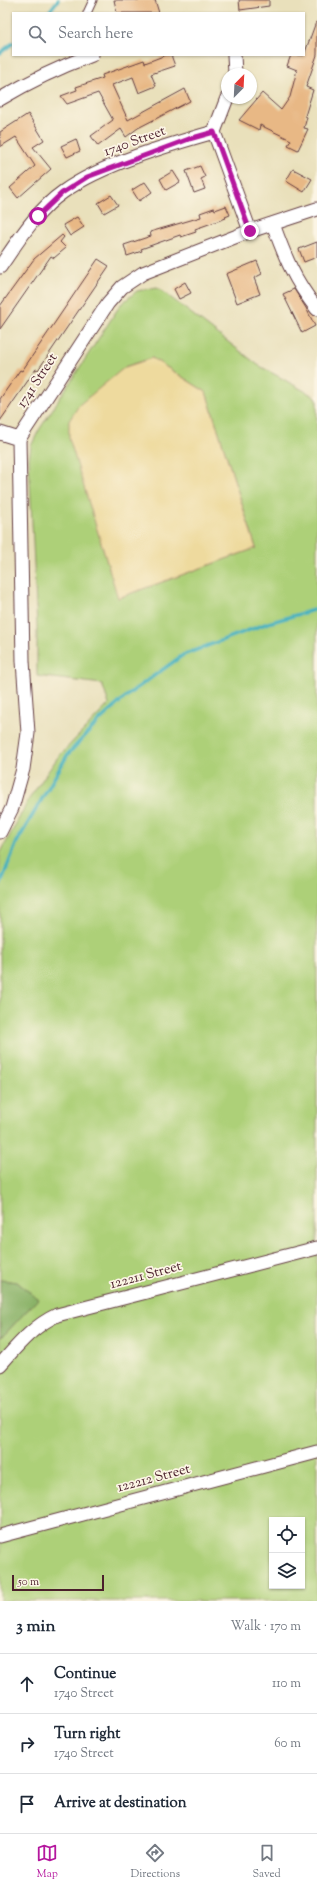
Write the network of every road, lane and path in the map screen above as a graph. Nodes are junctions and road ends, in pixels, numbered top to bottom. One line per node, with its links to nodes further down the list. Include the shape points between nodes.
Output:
1 (93, 0): 2 (lane)
2 (87, 12)
3 (87, 56): 5 (street)
4 (234, 56): 6 (street)
5 (67, 60): 7 (street)
6 (235, 68)
7 (0, 100)
8 (225, 104): 9 (street)
9 (214, 132): 12 (street); 13 (street, 1740 Street, via 87,177 62,193 38,216)
10 (317, 209): 11 (street, 1741 Street)
11 (273, 224): 12 (street, 1741 Street); 14 (street, via 286,261 296,280)
12 (250, 231): 16 (street, 1741 Street, via 143,273 122,287 108,303)
13 (0, 267)
14 (317, 308)
15 (0, 433): 16 (street)
16 (19, 439): 17 (street, via 23,661 28,734 23,769 12,808)
17 (0, 832)
18 (317, 1248): 19 (street, 122211 Street, via 57,1315 45,1320)
19 (0, 1365)
20 (317, 1452): 21 (street, 122212 Street)
21 (0, 1536)

